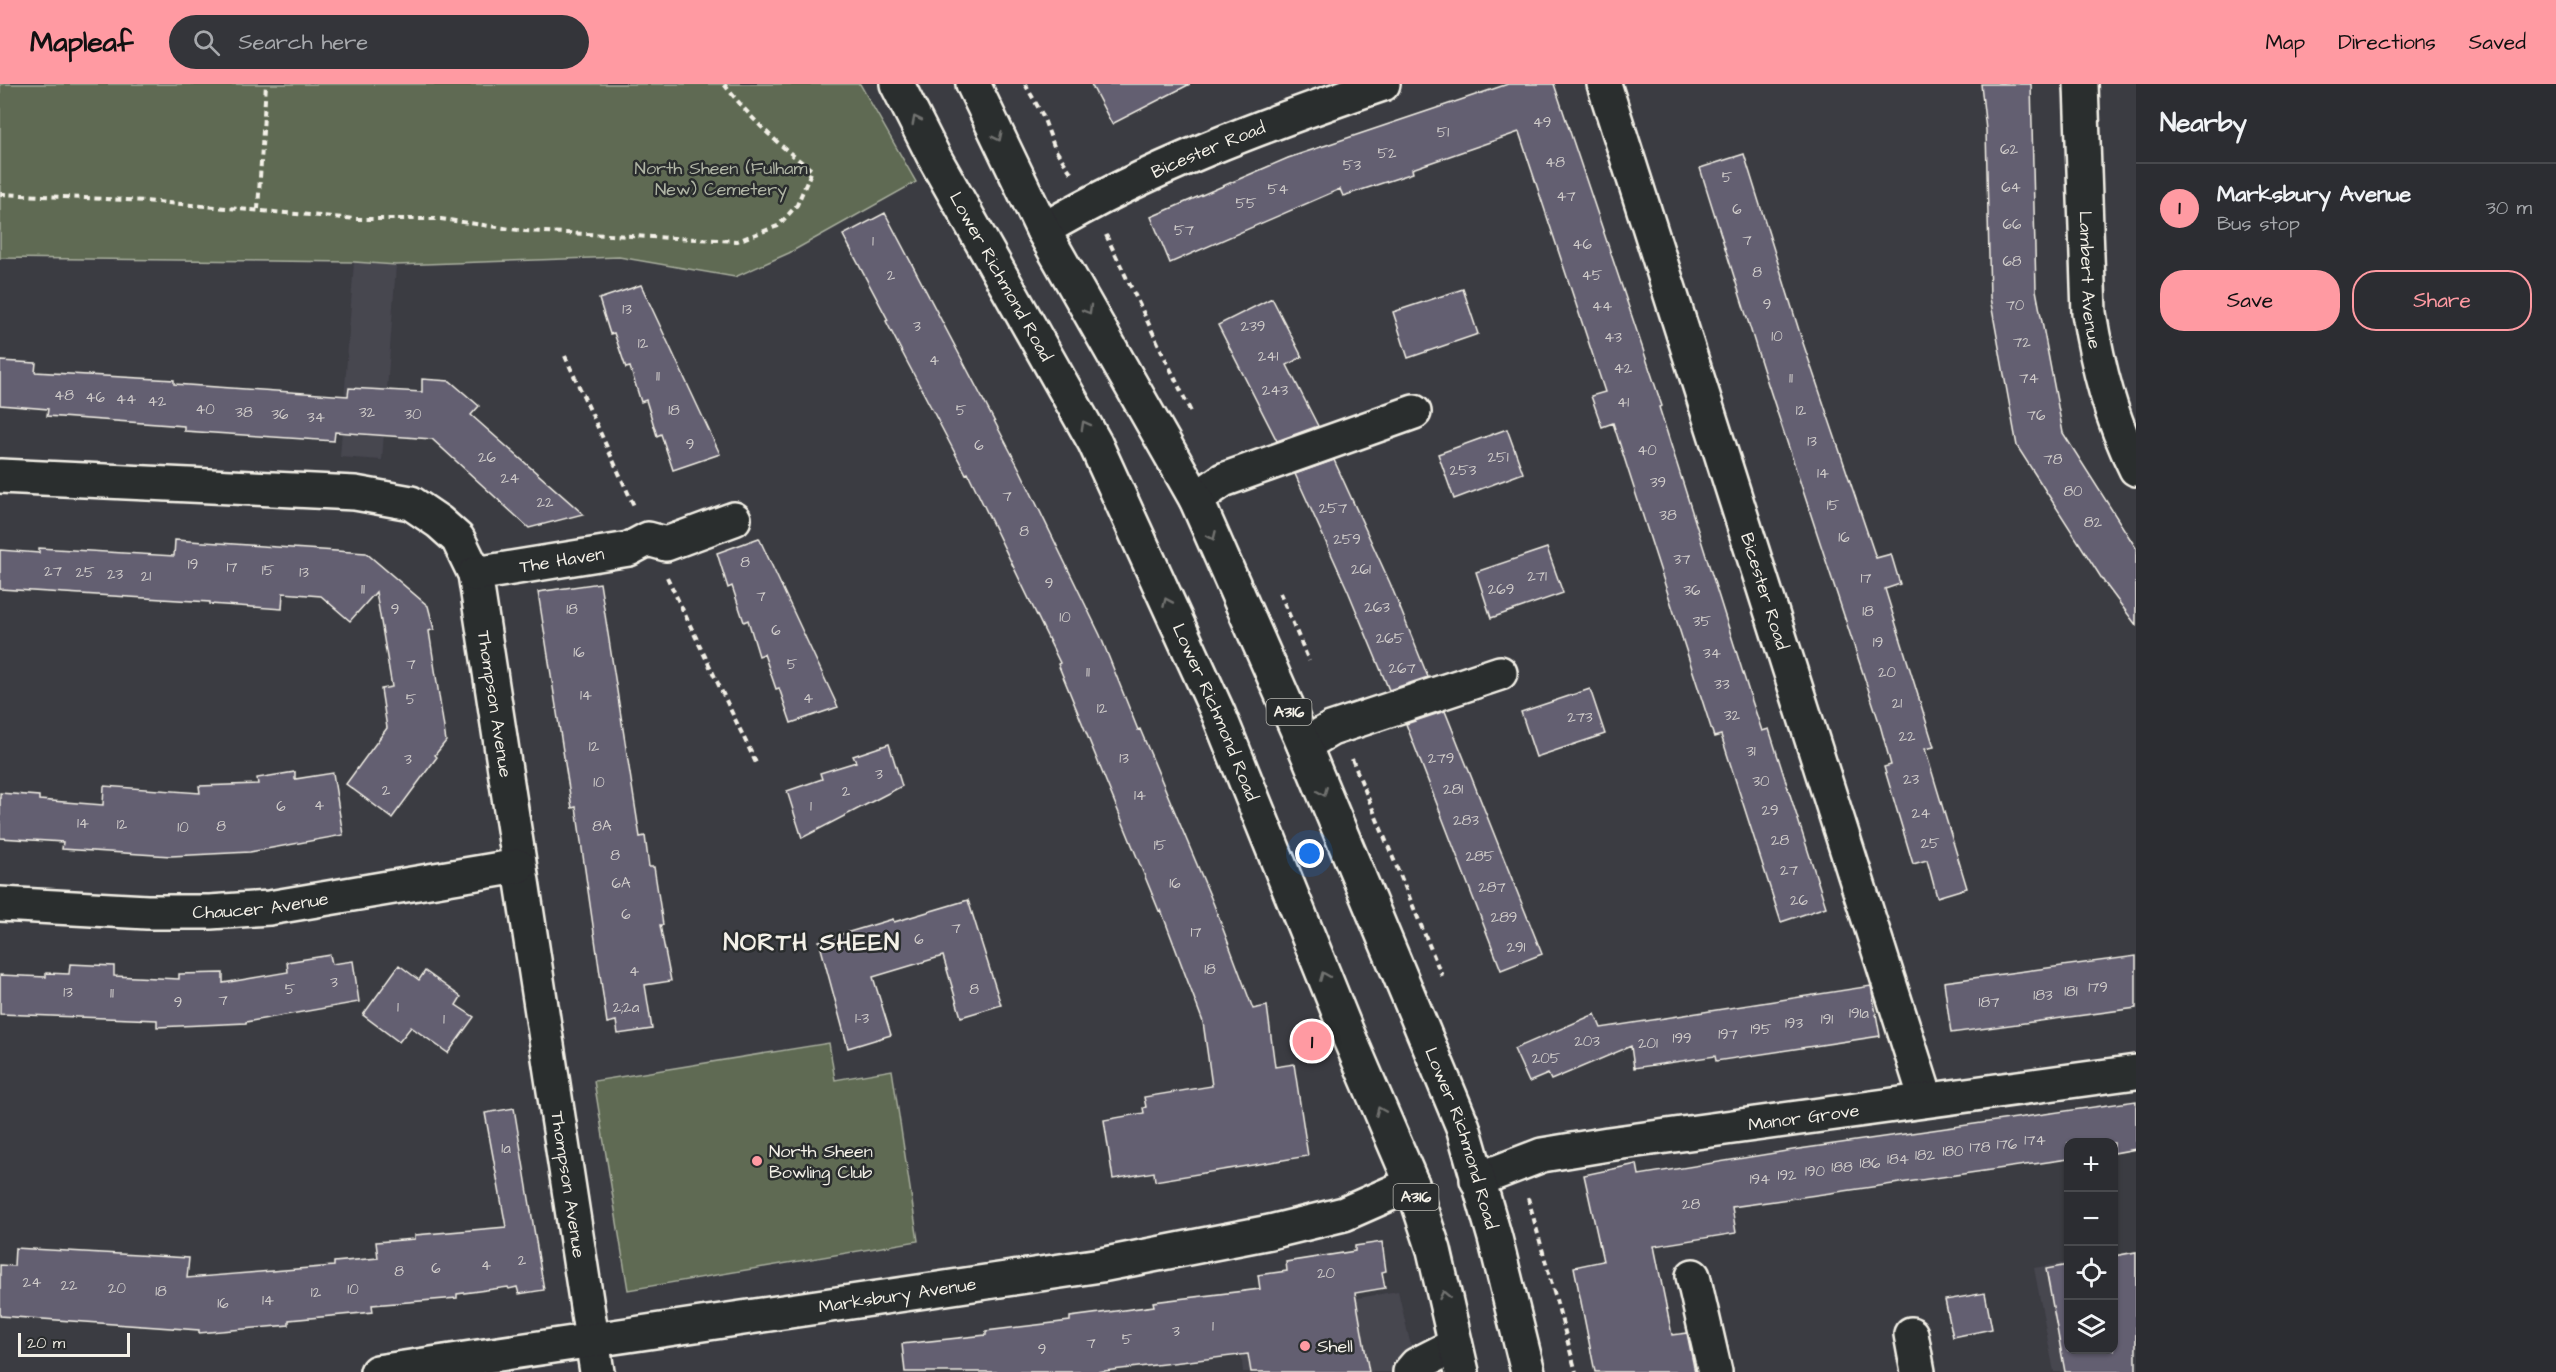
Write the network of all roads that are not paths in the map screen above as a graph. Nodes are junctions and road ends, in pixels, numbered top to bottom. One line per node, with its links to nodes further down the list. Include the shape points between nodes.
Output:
1 (897, 84): 21 (main road, Lower Richmond Road / A316, one-way to 1, via 1218,715 1095,443)
2 (973, 84): 7 (main road, Lower Richmond Road / A316, one-way to 7)
3 (1383, 84): 6 (main road, Bicester Road)
4 (1604, 84): 19 (main road, Bicester Road)
5 (2081, 84): 9 (main road, Lambert Avenue, via 2089,313 2118,433)
6 (1322, 94): 7 (main road, Bicester Road, via 1090,202)
7 (1043, 230): 11 (main road, Lower Richmond Road / A316, one-way to 11)
8 (1414, 412): 11 (main road, via 1223,480)
9 (2136, 469)
10 (0, 476): 13 (main road, Thompson Avenue, via 355,493 411,503 458,539)
11 (1196, 499): 15 (main road, Lower Richmond Road / A316, one-way to 15)
12 (734, 519): 13 (main road, The Haven, via 666,544 648,538 629,549)
13 (475, 574): 16 (main road, Thompson Avenue)
14 (1500, 673): 15 (main road, via 1331,729)
15 (1304, 745): 20 (main road, Lower Richmond Road / A316, one-way to 20, via 1463,1127)
16 (518, 866): 17 (main road, Chaucer Avenue, via 269,908 147,912); 24 (main road, Thompson Avenue)
17 (0, 904)
18 (2136, 1072): 19 (main road, Manor Grove)
19 (1926, 1099): 20 (main road, Manor Grove, via 1542,1155)
20 (1477, 1180): 29 (main road, Lower Richmond Road / A316)
21 (1412, 1184): 24 (main road, Marksbury Avenue, via 1344,1214 1270,1232 1112,1262); 25 (main road, Lower Richmond Road / A316, one-way to 21, via 1434,1250)
22 (1693, 1276): 30 (main road)
23 (1911, 1334): 31 (main road)
24 (591, 1340): 26 (main road, Marksbury Avenue); 27 (main road, Thompson Avenue)
25 (1459, 1358): 28 (main road, via 1416,1365)
26 (377, 1372)
27 (597, 1372)
28 (1410, 1372)
29 (1528, 1372)
30 (1714, 1372)
31 (1918, 1372)

